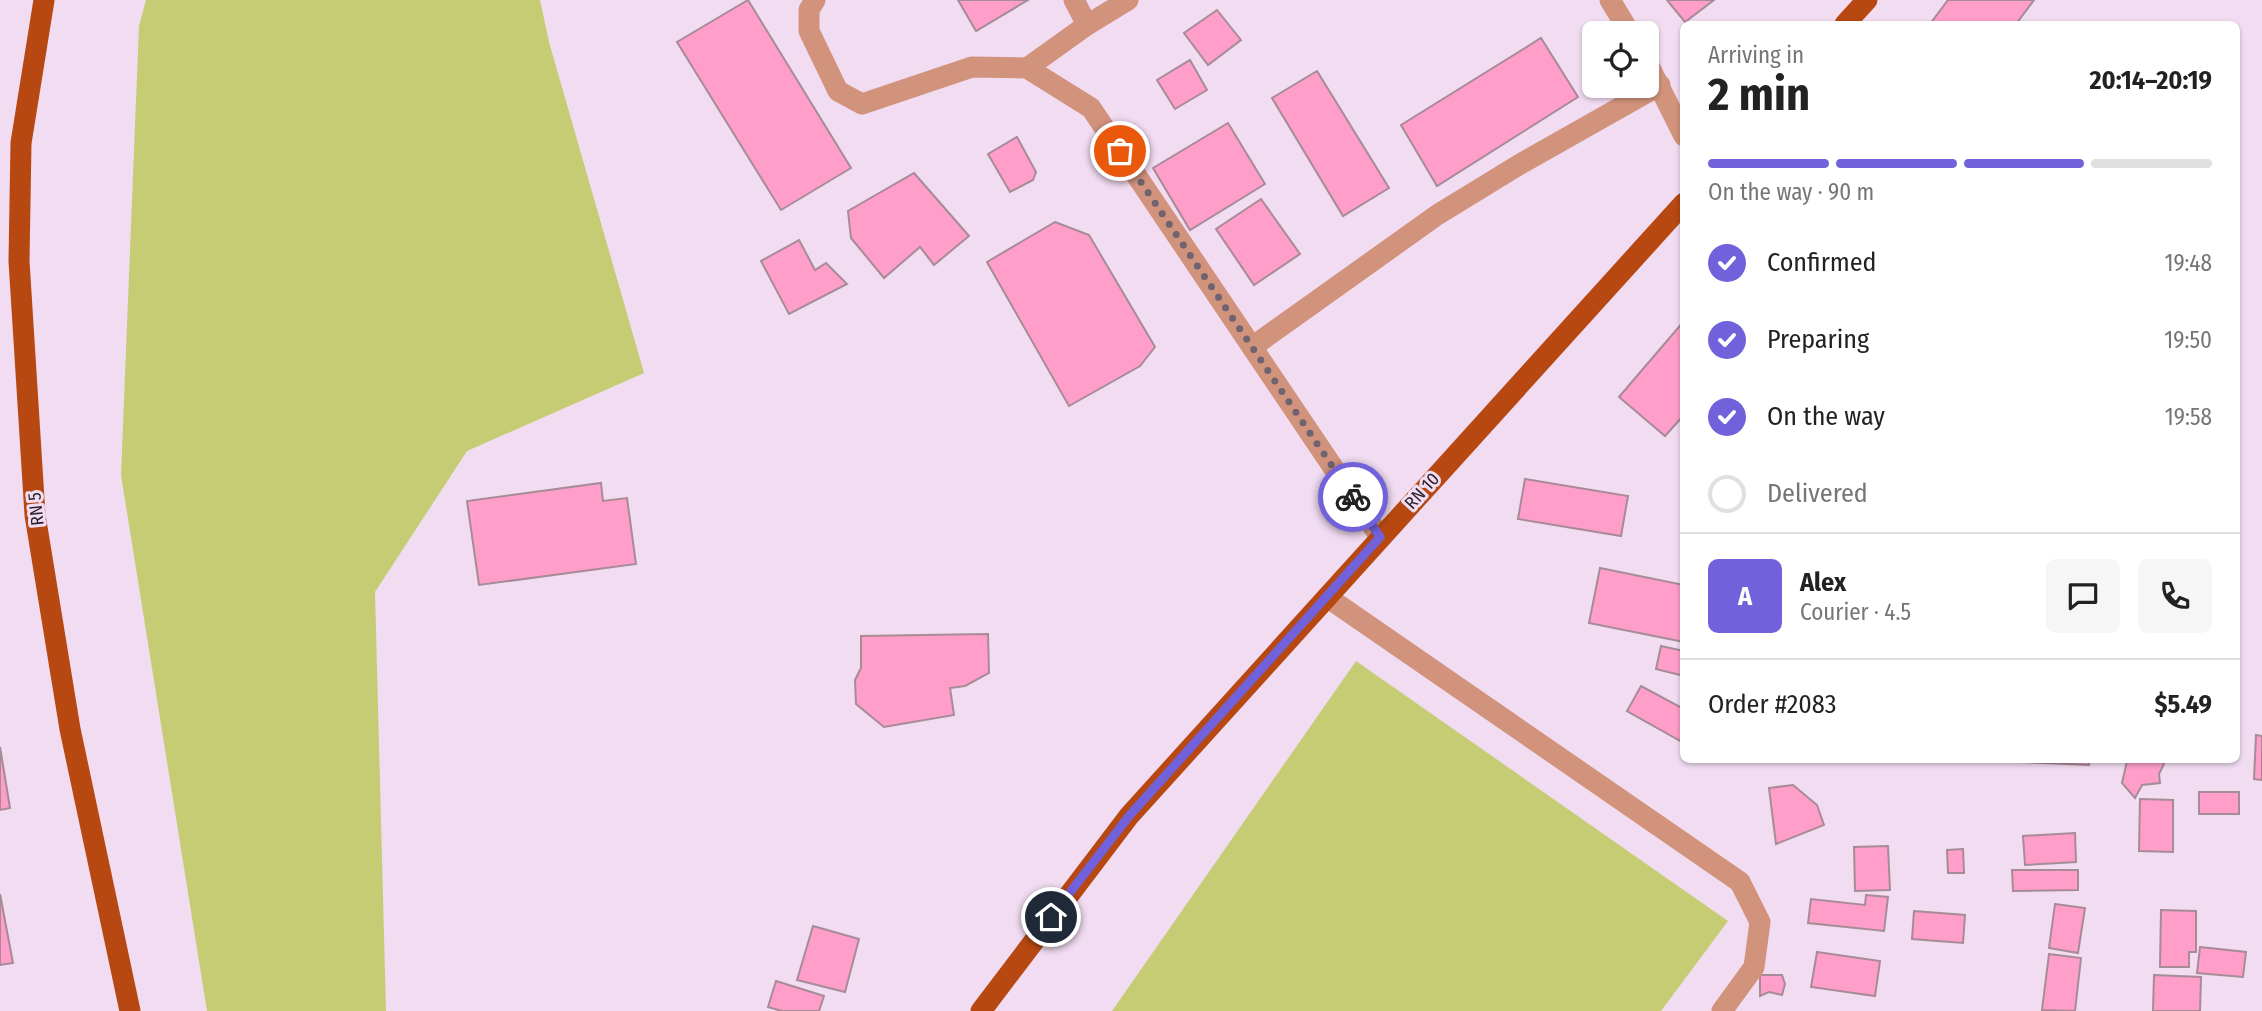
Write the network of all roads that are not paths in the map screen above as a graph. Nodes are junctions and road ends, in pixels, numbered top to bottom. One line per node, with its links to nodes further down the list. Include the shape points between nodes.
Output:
1 (44, 0): 17 (main road, RN 5 / RN 5, via 21,143 19,261 35,515 70,729)
2 (815, 0): 10 (street, via 809,10 809,32 838,91 862,104 972,67)
3 (1074, 0): 9 (street)
4 (1128, 0): 9 (street)
5 (1611, 0): 7 (street)
6 (1867, 0): 8 (main road)
7 (1623, 21)
8 (1848, 21)
9 (1087, 25): 10 (street)
10 (1027, 68): 14 (street, via 1091,108)
11 (1660, 85): 12 (street); 14 (street, via 1437,215)
12 (1680, 128)
13 (1680, 207): 15 (main road, RN 10 / RN 10)
14 (1252, 347): 15 (street)
15 (1380, 537): 16 (main road, RN 10 / RN 10)
16 (1327, 597): 18 (main road, RN 10 / RN 10, via 1129,816); 19 (street, via 1740,882 1760,922 1756,955 1754,967)
17 (131, 1011)
18 (981, 1011)
19 (1722, 1011)

